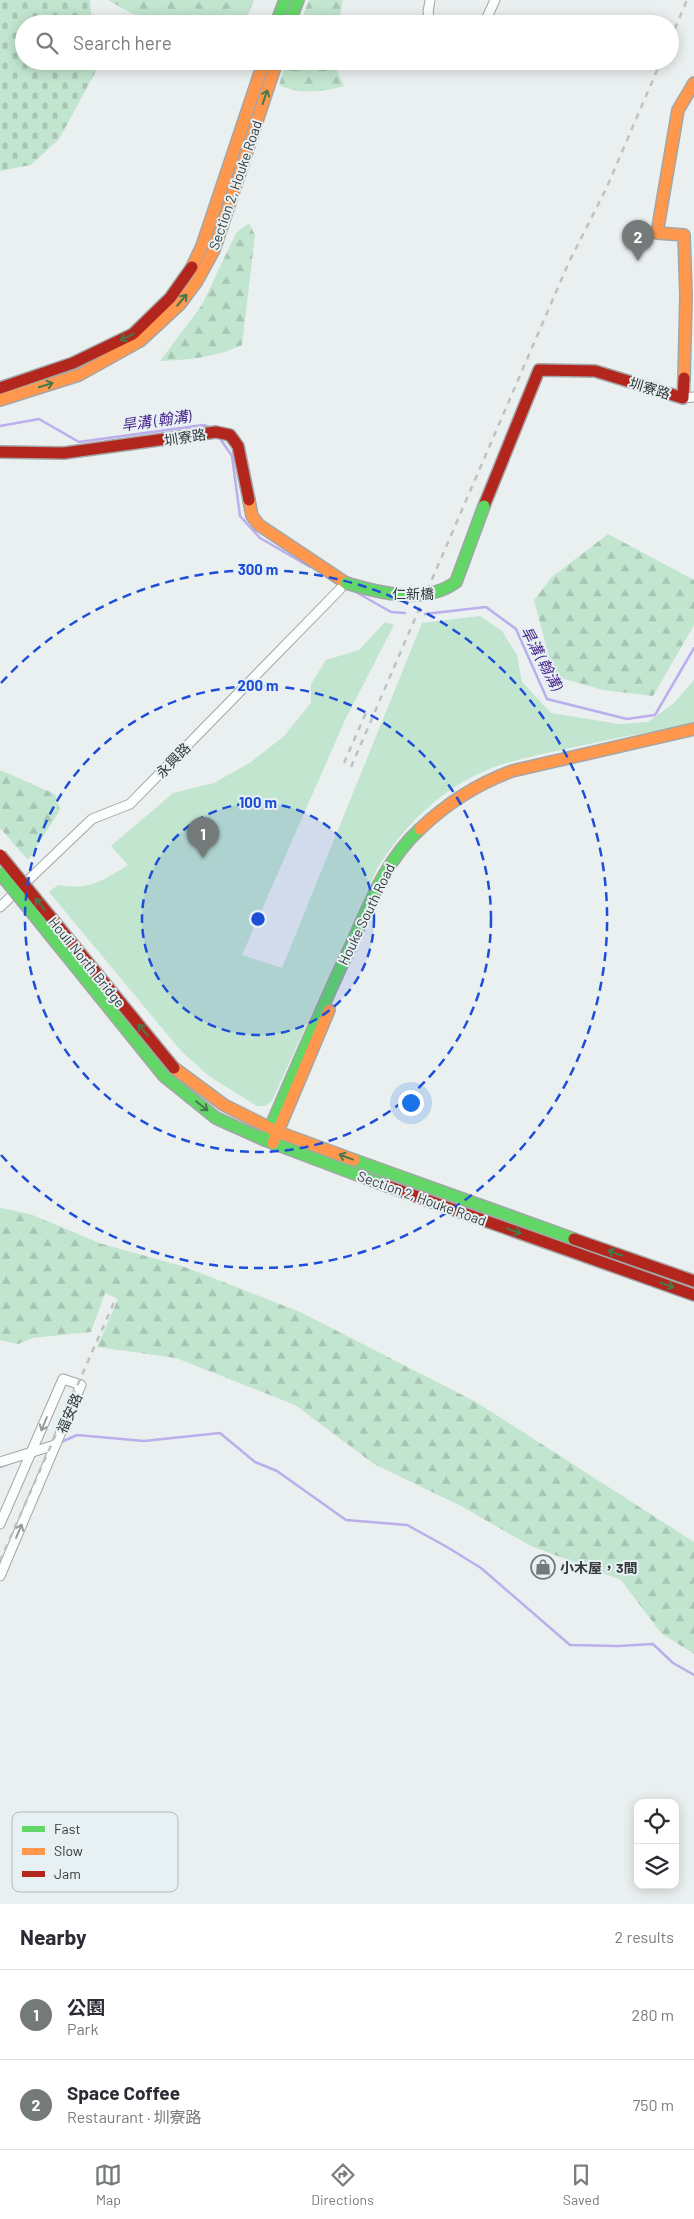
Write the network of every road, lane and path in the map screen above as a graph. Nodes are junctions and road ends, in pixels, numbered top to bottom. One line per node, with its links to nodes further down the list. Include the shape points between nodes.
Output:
1 (285, 0): 5 (street)
2 (298, 0): 6 (street)
3 (430, 0): 7 (street)
4 (495, 0): 8 (street)
5 (279, 15)
6 (292, 15)
7 (429, 15)
8 (488, 15)
9 (261, 70): 13 (street, Section 2, Houke Road, one-way to 13, via 202,246 191,269 170,298 134,334 73,363)
10 (274, 70): 15 (street, Section 2, Houke Road, one-way to 10, via 79,376 140,341 180,304 214,250)
11 (694, 83): 12 (street, 圳寮路, via 678,110 657,233)
12 (689, 235): 14 (street, 圳寮路, via 686,277)
13 (0, 388)
14 (688, 397): 17 (street, 圳寮路, via 595,371 539,370)
15 (0, 400)
16 (0, 452): 18 (street, 圳寮路, via 71,452 216,432 230,435 238,446 252,516 259,525)
17 (484, 506): 18 (street, 仁新橋, bridge, via 456,582 442,593 393,594)
18 (346, 583): 23 (street, 永興路, via 130,804 92,819)
19 (694, 729): 24 (street, Houke South Road, via 512,771 485,781 449,803 403,844 385,871)
20 (694, 735): 24 (street, Houke South Road, via 514,777 459,804 421,837 390,875)
21 (0, 856): 25 (street, Houli North Bridge, one-way to 21, bridge)
22 (0, 873): 26 (street, Houli North Bridge, bridge)
23 (0, 907)
24 (321, 1019): 27 (street, Houke South Road)
25 (174, 1068): 27 (street, Section 2, Houke Road, via 224,1105)
26 (164, 1076): 28 (street, Section 2, Houke Road, one-way to 28, via 216,1118)
27 (274, 1130): 28 (street, Houke South Road); 29 (street, Section 2, Houke Road, one-way to 27)
28 (269, 1142): 30 (street, Section 2, Houke Road, one-way to 30)
29 (542, 1228): 30 (street); 31 (street, Section 2, Houke Road, one-way to 29)
30 (539, 1240): 32 (street, Section 2, Houke Road, one-way to 32)
31 (694, 1281)
32 (694, 1295)
33 (55, 1445): 34 (street); 34 (street, 福安路, one-way to 34, via 82,1385 63,1379); 37 (street, 福安路, one-way to 33)
34 (32, 1451): 35 (street); 36 (street, 福安路)
35 (0, 1462)
36 (0, 1524)
37 (0, 1576)

